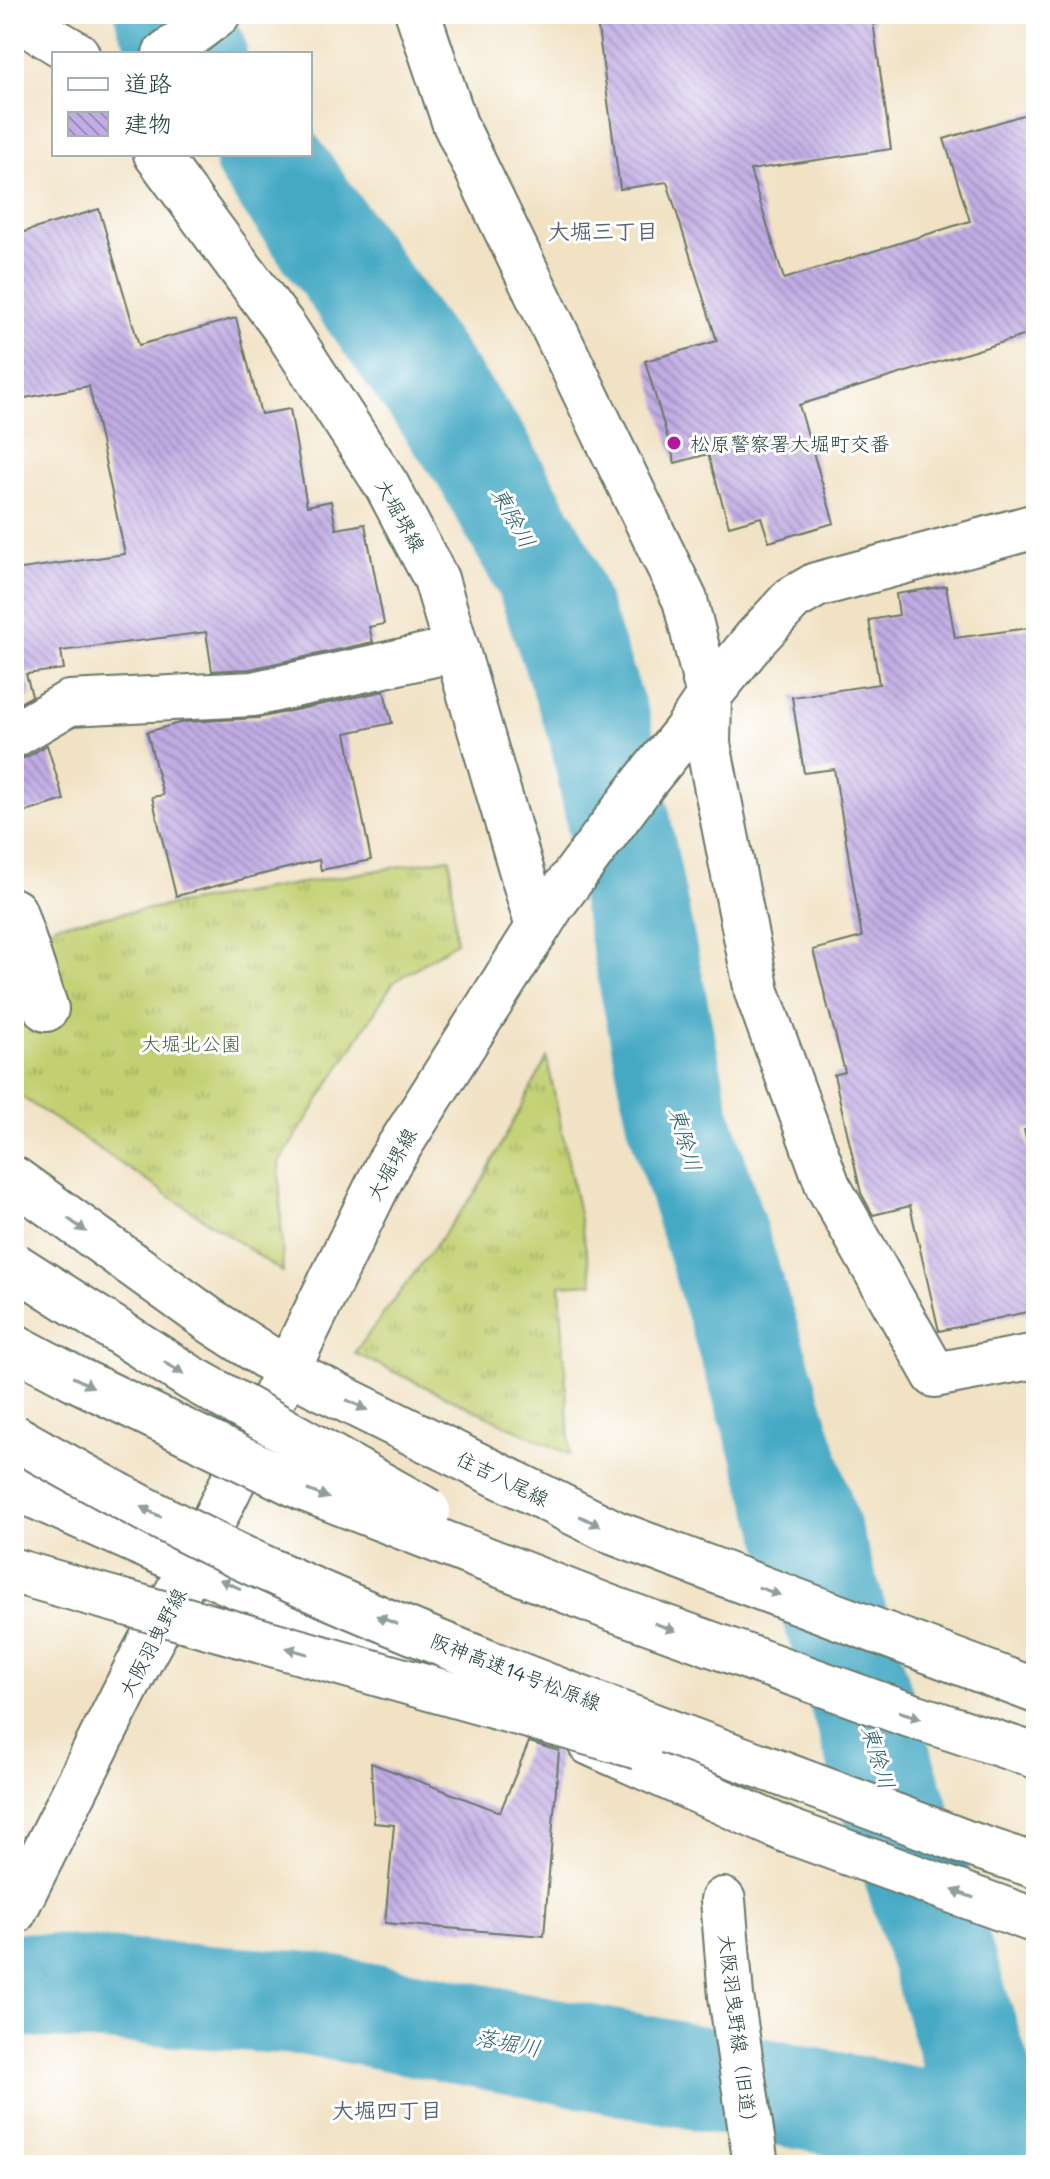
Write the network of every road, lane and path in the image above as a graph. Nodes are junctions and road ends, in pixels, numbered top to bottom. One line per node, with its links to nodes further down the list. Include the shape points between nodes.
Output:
1 (218, 14): 5 (main road)
2 (418, 14): 9 (main road, via 455,124 685,600)
3 (17, 19): 4 (main road)
4 (74, 52)
5 (168, 52)
6 (157, 156): 8 (main road, 大堀堺線, via 286,330 387,486 436,579)
7 (1036, 526): 9 (main road, 大堀堺線, via 816,585 792,599)
8 (457, 649): 10 (main road, via 253,694 69,703); 12 (main road, 大堀堺線)
9 (709, 696): 12 (main road, 大堀堺線); 17 (main road, via 708,744 757,992 828,1186 935,1375)
10 (14, 735)
11 (14, 911): 13 (main road)
12 (546, 916): 18 (main road, 大堀堺線, via 388,1164)
13 (46, 1009)
14 (14, 1179): 18 (main road, 住吉八尾線, one-way to 18)
15 (14, 1265): 23 (main road, one-way to 23, bridge, via 358,1474)
16 (14, 1346): 23 (main road, one-way to 23, bridge, via 305,1489)
17 (1036, 1356)
18 (288, 1371): 21 (main road, 大阪羽曳野線); 24 (main road, 住吉八尾線, one-way to 24, via 615,1533)
19 (14, 1437): 26 (main road, 阪神高速14号松原線, one-way to 19, bridge, via 490,1663 270,1571)
20 (14, 1487): 21 (main road)
21 (191, 1567): 29 (main road, 大阪羽曳野線); 30 (main road, one-way to 21, via 788,1831)
22 (14, 1571): 26 (main road, one-way to 22, bridge)
23 (611, 1608): 25 (main road, one-way to 25, bridge)
24 (1036, 1691)
25 (1036, 1756)
26 (964, 1842): 27 (main road, 阪神高速14号松原線, bridge)
27 (1036, 1866)
28 (723, 1900): 31 (main road, 大阪羽曳野線（旧道）)
29 (20, 1902)
30 (1036, 1921)
31 (755, 2157)

